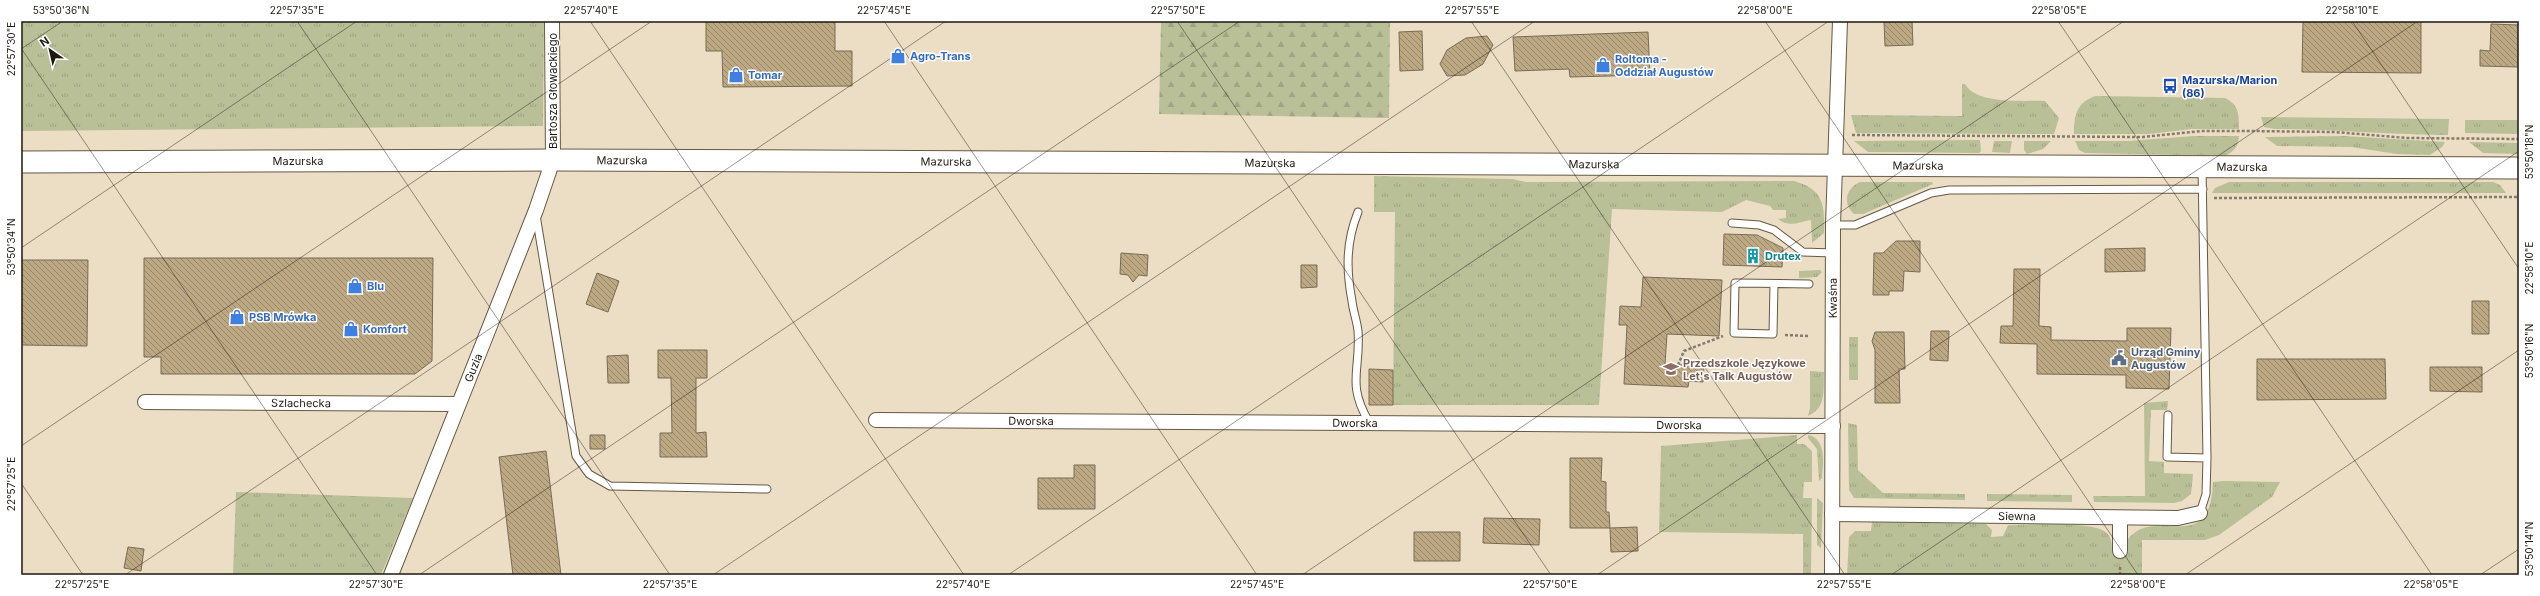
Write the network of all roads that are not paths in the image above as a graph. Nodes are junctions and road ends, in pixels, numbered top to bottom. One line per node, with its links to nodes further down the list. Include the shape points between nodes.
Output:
1 (552, 21): 3 (street, Bartosza Głowackiego)
2 (1840, 21): 5 (street, Kwaśna)
3 (553, 160): 4 (main road, Mazurska); 5 (main road, Mazurska); 9 (street, Guzia)
4 (21, 162)
5 (1836, 166): 6 (main road, Mazurska); 12 (street, Kwaśna)
6 (2202, 168): 7 (main road, Mazurska); 8 (lane)
7 (2519, 168)
8 (2203, 189): 12 (lane, via 1949,190 1931,193 1855,225); 22 (lane)
9 (536, 210): 17 (street, Guzia); 23 (lane, via 576,456 589,474 610,486)
10 (1358, 212): 20 (lane, via 1349,234 1348,266 1358,331 1354,378 1359,405)
11 (1732, 223): 13 (lane, via 1760,225 1774,230 1803,252)
12 (1833, 225): 13 (street, Kwaśna)
13 (1833, 253): 21 (street, Kwaśna)
14 (1774, 284): 14 (lane, via 1735,283 1734,333 1773,334); 15 (lane)
15 (1809, 284)
16 (145, 402): 17 (street, Szlachecka)
17 (457, 404): 28 (street, Guzia)
18 (2168, 415): 22 (lane, via 2167,457)
19 (876, 420): 20 (street, Dworska)
20 (1369, 422): 21 (street, Dworska)
21 (1833, 426): 25 (street, Kwaśna)
22 (2207, 458): 24 (lane, via 2206,494)
23 (767, 489)
24 (2200, 513): 26 (street, Siewna, via 2178,518)
25 (1832, 514): 26 (street, Siewna); 29 (street, Kwaśna)
26 (2120, 518): 27 (street)
27 (2120, 551)
28 (391, 575)
29 (1832, 575)

